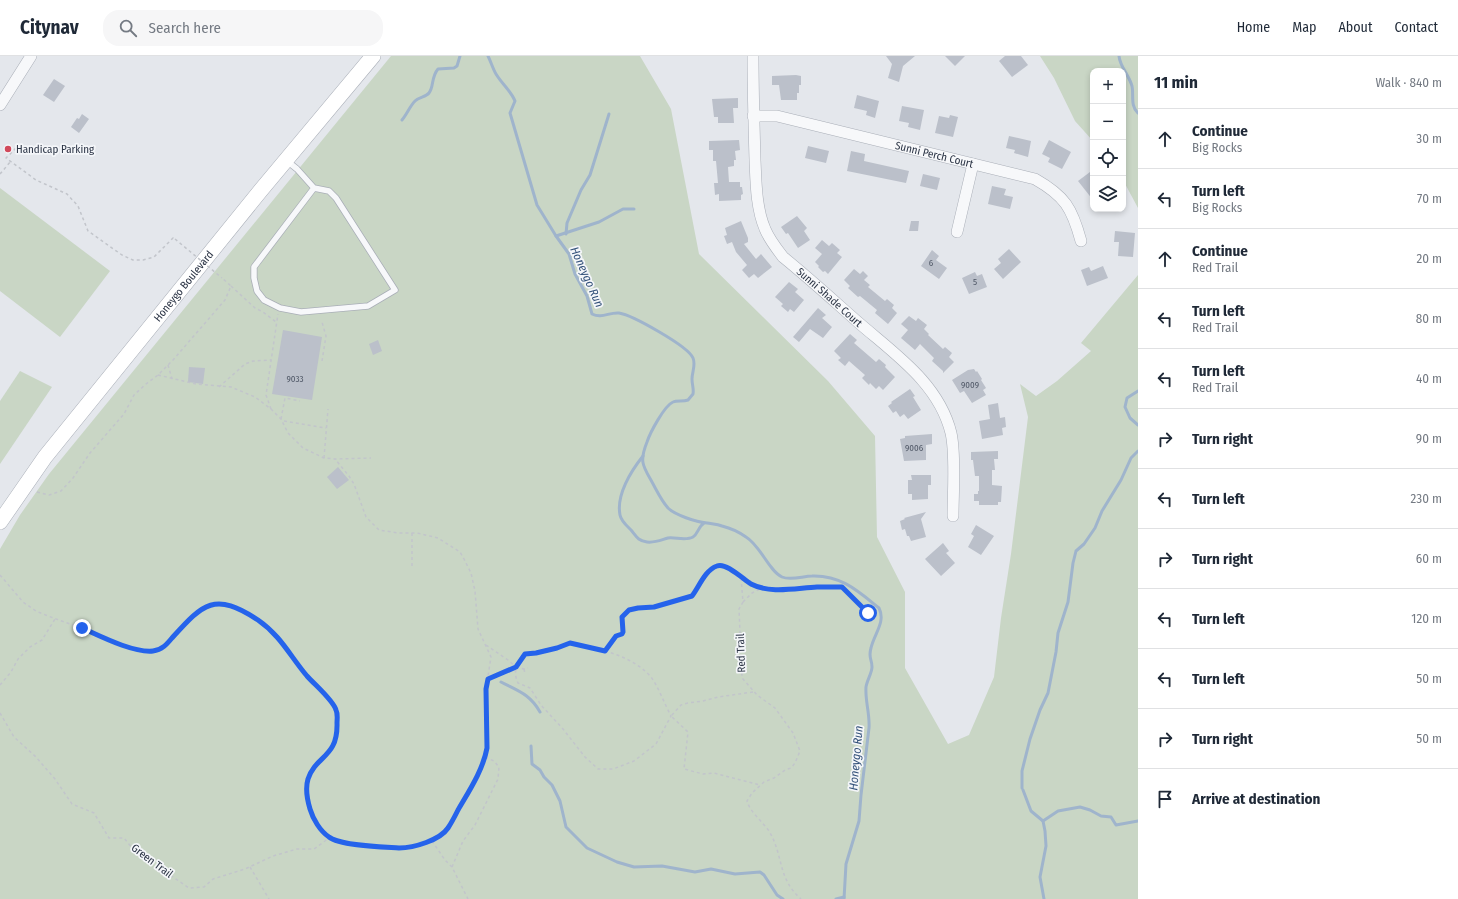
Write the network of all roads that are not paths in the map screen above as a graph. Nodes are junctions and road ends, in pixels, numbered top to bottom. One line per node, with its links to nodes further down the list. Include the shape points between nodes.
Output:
1 (32, 56): 4 (street)
2 (373, 56): 6 (main road, Honeygo Boulevard)
3 (753, 56): 5 (street, Sunni Shade Court)
4 (0, 105)
5 (753, 116): 7 (street, Sunni Perch Court, via 777,116); 11 (street, Sunni Shade Court, via 756,185 764,228 783,257 916,373 936,396 943,410 953,448)
6 (286, 161): 8 (lane); 12 (main road, Honeygo Boulevard, via 45,457)
7 (973, 164): 9 (street); 10 (street, Sunni Perch Court, via 1035,179 1051,188 1062,197 1074,215)
8 (314, 188): 8 (lane, via 254,267 257,290 264,300 280,308 301,312 368,306 395,290 336,198 329,191)
9 (958, 232)
10 (1081, 241)
11 (952, 516)
12 (0, 522)

